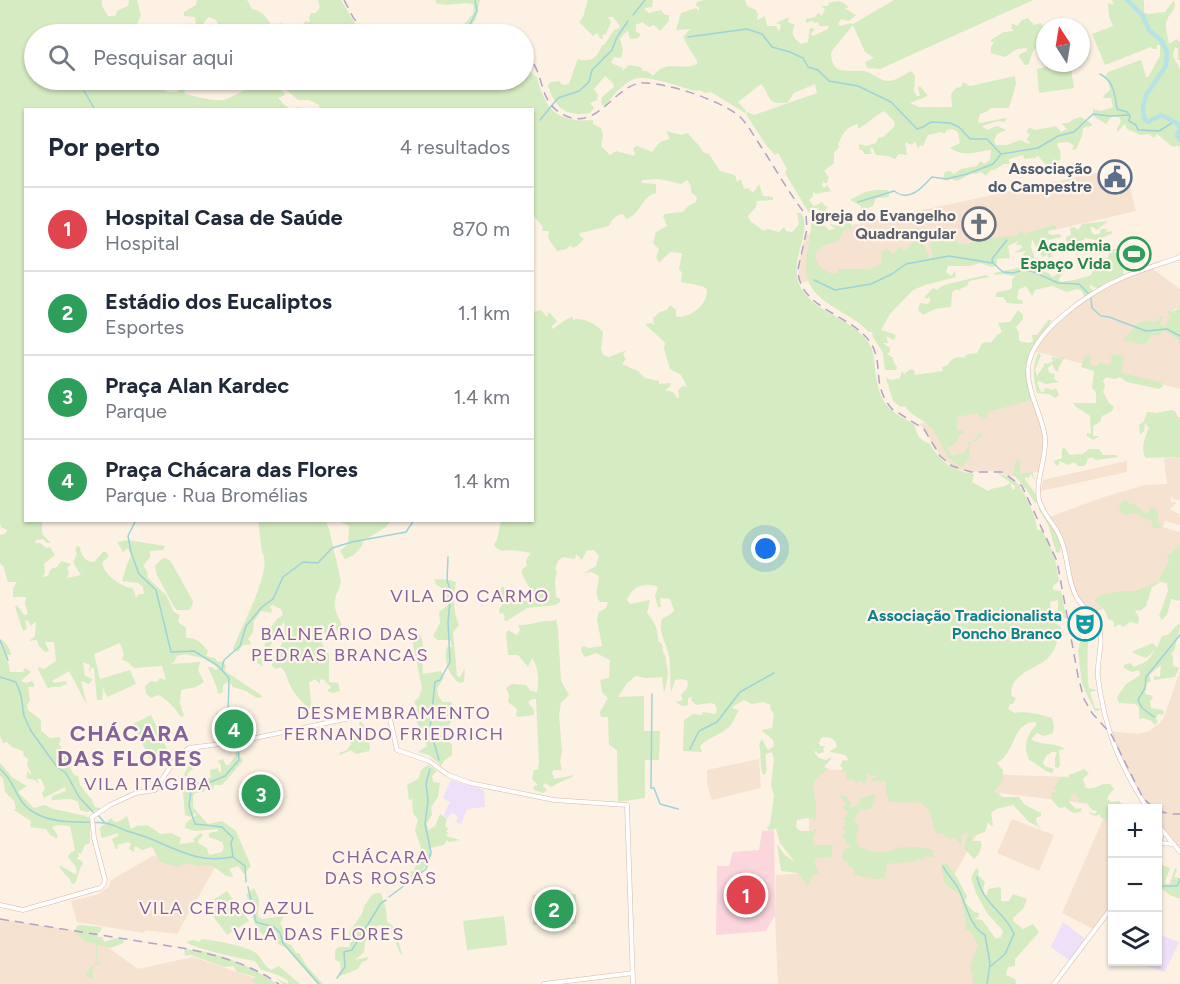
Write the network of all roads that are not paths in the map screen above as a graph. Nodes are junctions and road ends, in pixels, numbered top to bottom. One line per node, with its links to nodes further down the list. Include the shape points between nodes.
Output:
1 (1180, 257): 2 (street, via 1107,285 1056,320 1029,363 1029,380 1045,437 1040,501 1061,538 1075,595 1100,630 1098,677 1108,731)
2 (1145, 804)
3 (1162, 830): 4 (street)
4 (1173, 844): 5 (street); 6 (street)
5 (1162, 845)
6 (1180, 852)
7 (0, 905): 9 (street, via 23,910 100,888 105,880 94,838 94,814 136,793 155,790 177,757 189,748 233,743 388,710 397,750 429,761 448,775 554,800 627,805)
8 (1108, 912): 12 (street)
9 (633, 973): 10 (street); 11 (street)
10 (544, 984)
11 (633, 984)
12 (1054, 984)

